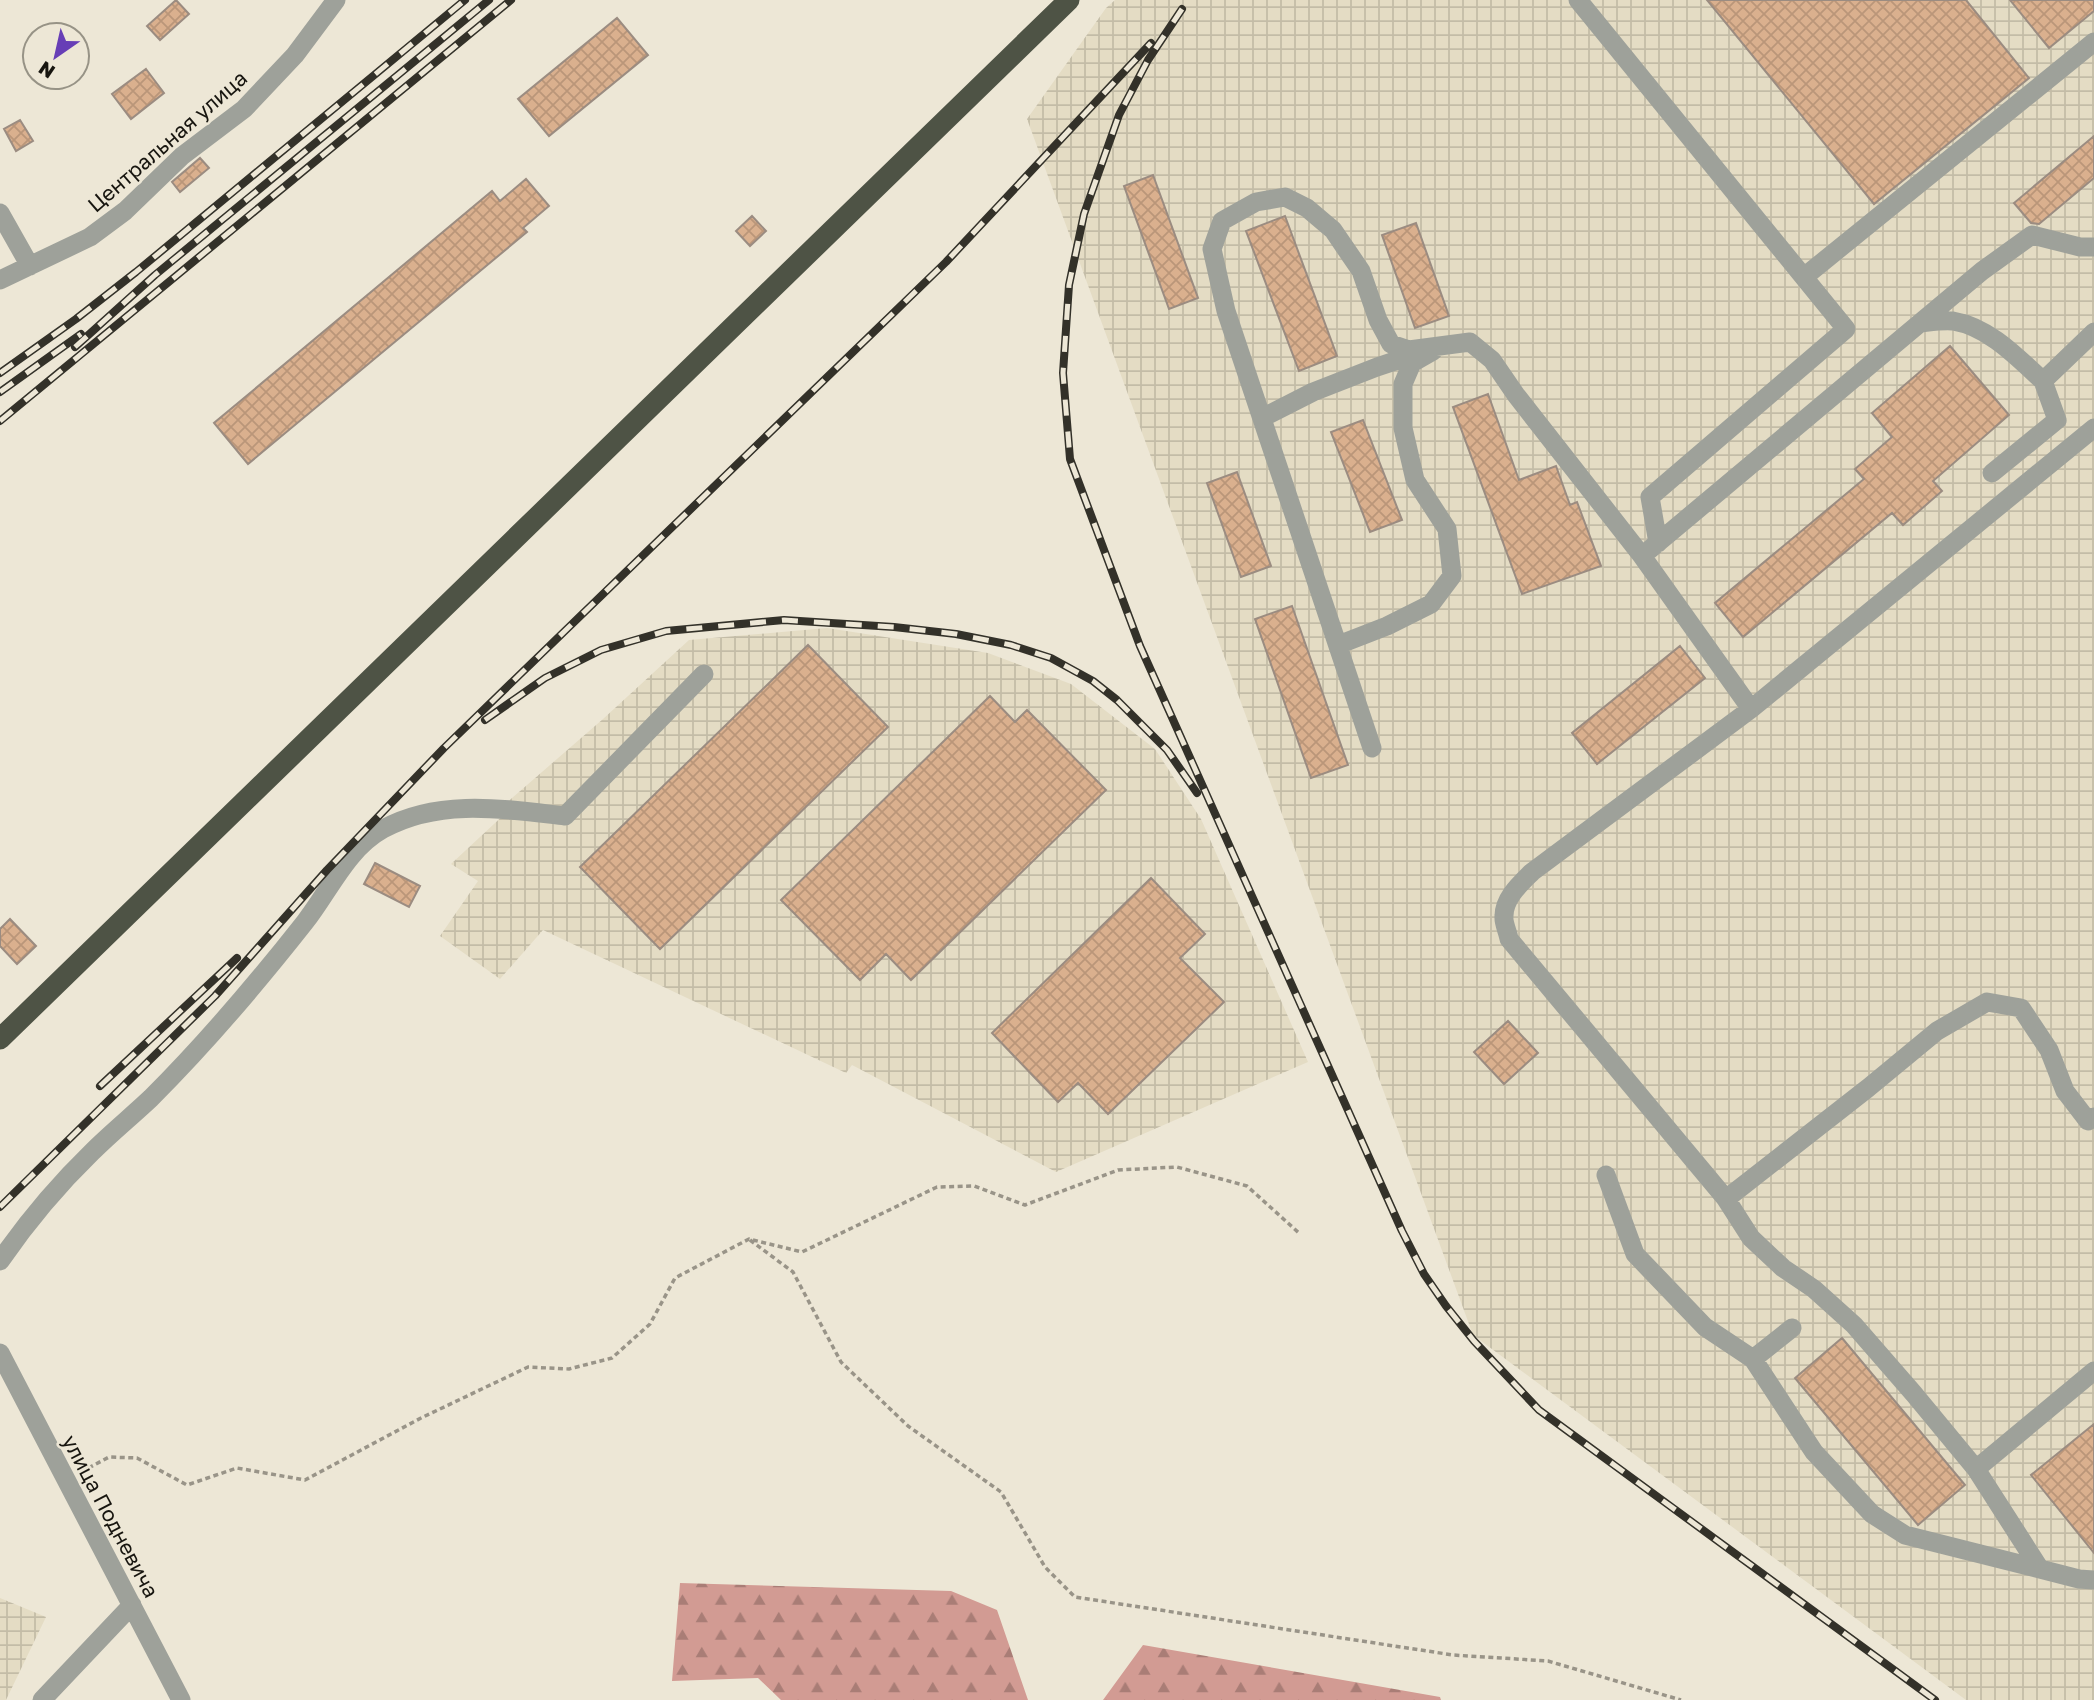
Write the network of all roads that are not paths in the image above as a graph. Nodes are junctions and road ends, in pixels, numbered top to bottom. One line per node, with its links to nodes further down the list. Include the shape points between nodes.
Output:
1 (336, 0): 7 (street, Центральная улица, via 295,55 244,110 182,156 117,218 90,237)
2 (1069, 0): 23 (highway)
3 (1578, 0): 8 (street)
4 (2094, 42): 8 (street)
5 (0, 213): 7 (street)
6 (2094, 247): 10 (street, via 2032,235)
7 (30, 266): 9 (street, Центральная улица)
8 (1804, 277): 17 (street, via 1846,329 1650,497)
9 (0, 280)
10 (1920, 323): 13 (street, via 1952,321 1982,331); 17 (street)
11 (2094, 332): 13 (street)
12 (1439, 347): 14 (street, via 1313,391); 14 (street, via 1409,350 1391,344 1361,271 1333,230 1307,208 1285,198 1256,202 1222,221 1212,249 1226,311); 18 (street, via 1470,342 1492,360); 19 (street, via 1412,363 1407,373 1403,428 1415,480 1447,529 1452,576 1431,604)
13 (2043, 381): 16 (street, via 2057,420)
14 (1262, 418): 19 (street)
15 (2094, 428): 21 (street)
16 (1992, 472)
17 (1658, 543): 18 (street)
18 (1642, 556): 21 (street)
19 (1338, 645): 22 (street)
20 (704, 674): 27 (street, via 565,816 506,809 434,811 385,828 365,841 262,977 151,1098 91,1153 22,1228)
21 (1751, 709): 26 (street, via 1532,873 1514,890 1503,916 1509,939)
22 (1372, 748)
23 (0, 1039)
24 (2094, 1117): 26 (street, via 2088,1121 2065,1091 2049,1050 2021,1009 1987,1002 1937,1031)
25 (1606, 1175): 30 (street, via 1635,1254 1705,1327)
26 (1726, 1199): 32 (street, via 1751,1238 1854,1325)
27 (0, 1261)
28 (1792, 1328): 30 (street)
29 (0, 1353): 35 (street, улица Подневича)
30 (1753, 1359): 33 (street, via 1814,1452 1872,1514 1905,1535)
31 (2094, 1371): 32 (street)
32 (1976, 1469): 33 (street)
33 (2040, 1569): 34 (street)
34 (2094, 1580)
35 (132, 1605): 36 (street); 37 (street, улица Подневича)
36 (42, 1700)
37 (181, 1700)

